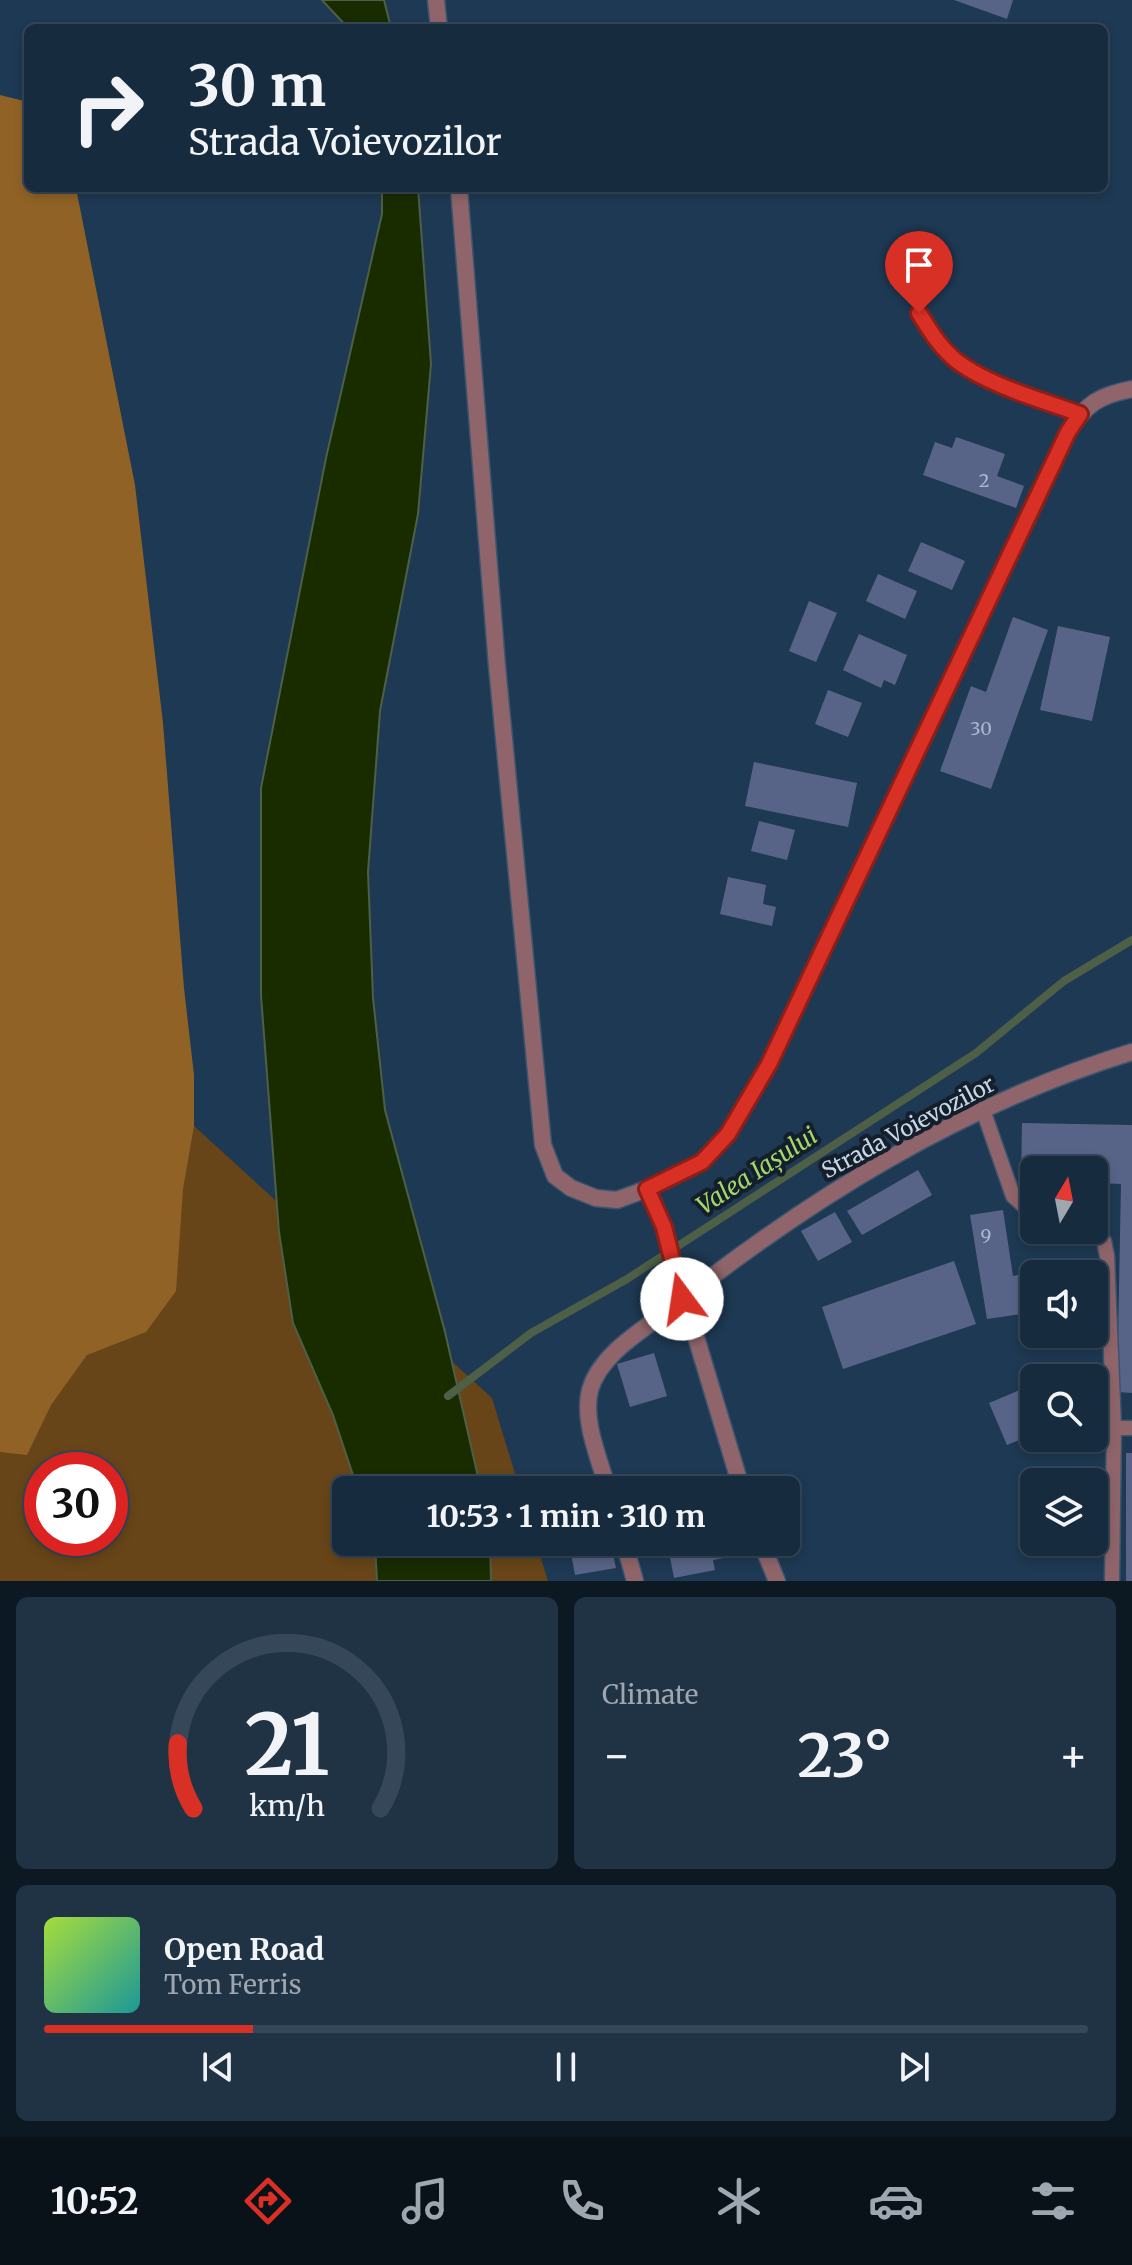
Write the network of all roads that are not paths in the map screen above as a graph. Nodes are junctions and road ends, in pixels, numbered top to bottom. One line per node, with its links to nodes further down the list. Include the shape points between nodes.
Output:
1 (436, 0): 2 (street)
2 (439, 24)
3 (459, 192): 9 (street, via 543,1145 555,1176 571,1188 617,1200)
4 (919, 313): 6 (lane, via 941,347 959,363)
5 (1132, 389): 6 (street, via 1094,401)
6 (1080, 414): 9 (street, via 769,1064 728,1134 702,1162)
7 (1132, 1052): 8 (street, Strada Voievozilor, via 1032,1086)
8 (983, 1110): 10 (lane); 12 (street, Strada Voievozilor, via 886,1159 813,1204)
9 (647, 1189): 12 (street, via 664,1227)
10 (1020, 1204)
11 (1105, 1244): 13 (lane)
12 (682, 1299): 15 (street, Strada Voievozilor, via 613,1355 590,1389 590,1425); 16 (street)
13 (1114, 1428): 14 (lane); 21 (lane)
14 (1132, 1428)
15 (604, 1476)
16 (738, 1476)
17 (628, 1556): 19 (street)
18 (767, 1556): 20 (street)
19 (635, 1581)
20 (777, 1581)
21 (1112, 1581)

